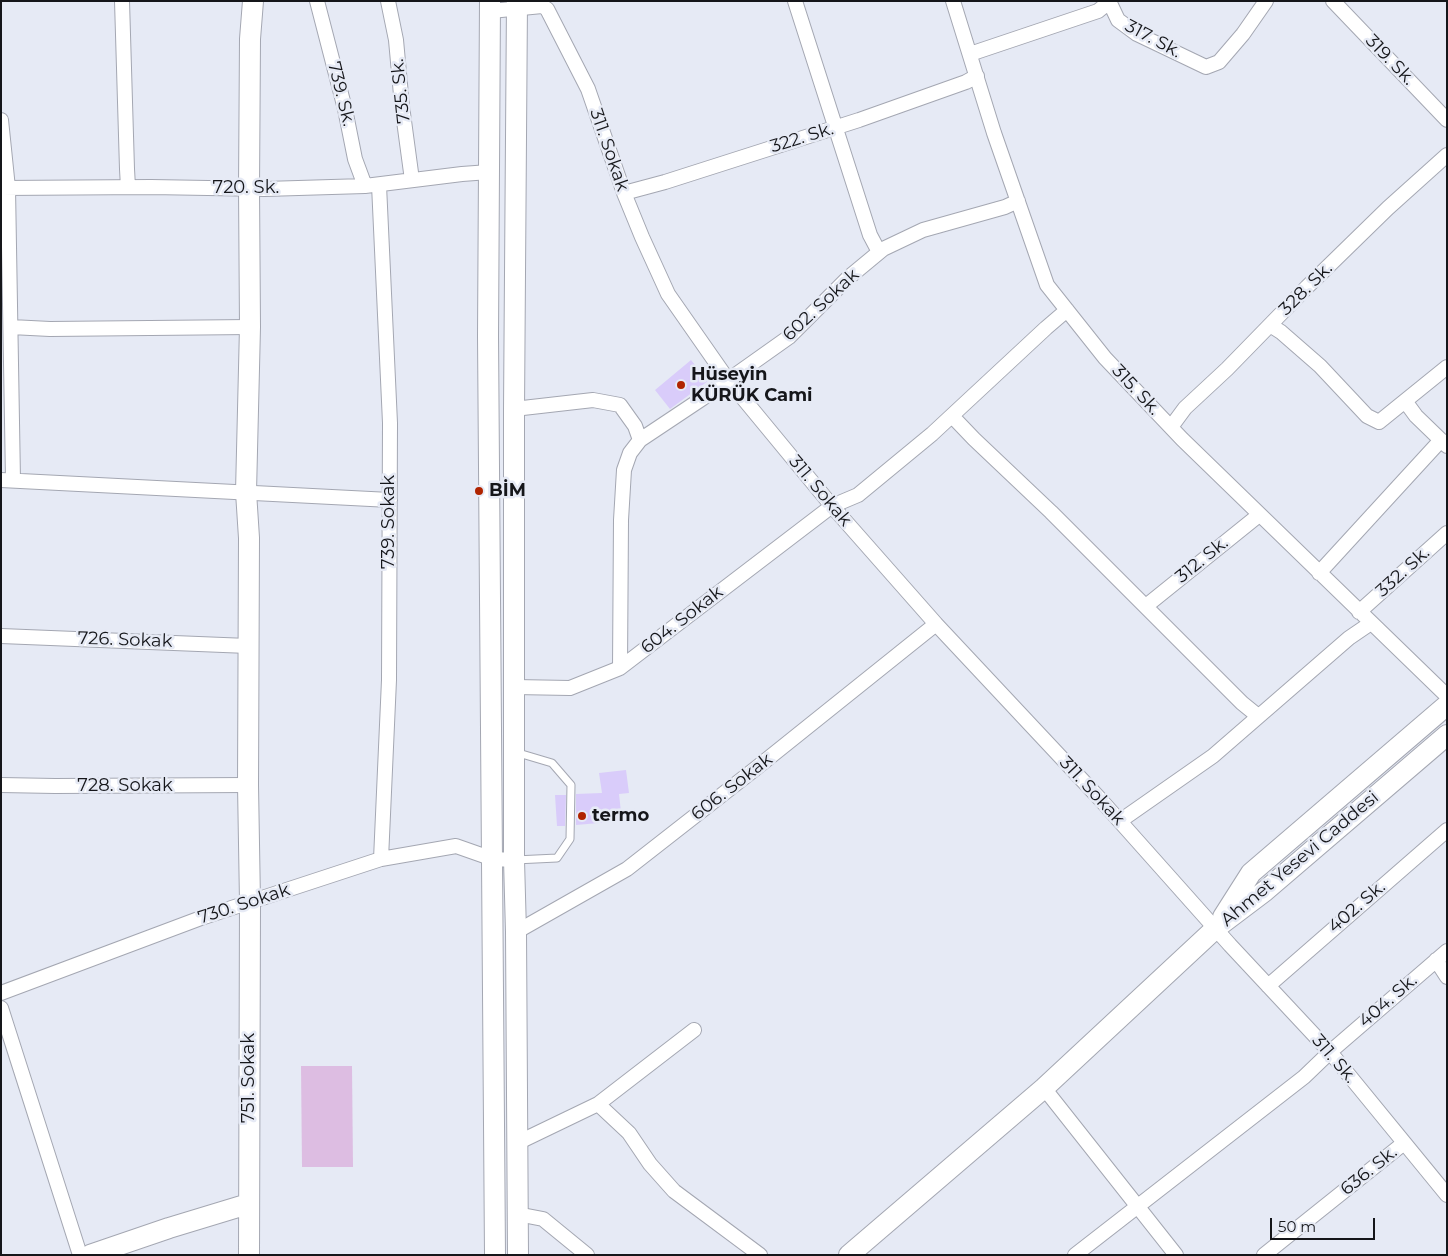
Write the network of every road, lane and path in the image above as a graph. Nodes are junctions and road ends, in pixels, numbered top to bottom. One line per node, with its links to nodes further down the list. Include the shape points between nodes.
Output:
1 (122, 1): 21 (street)
2 (253, 1): 23 (street, 751. Sokak)
3 (317, 1): 20 (street, 739. Sk., via 356,159)
4 (388, 1): 19 (street, 735. Sk., via 396,40)
5 (795, 1): 16 (street)
6 (953, 1): 12 (street, 315. Sk.)
7 (1266, 1): 9 (street, 317. Sk., via 1219,62 1206,67 1137,34 1118,20)
8 (1332, 1): 15 (street, 319. Sk.)
9 (1109, 2): 12 (street, via 1098,11)
10 (517, 5): 11 (street); 24 (street, 311. Sokak, via 546,9 588,89); 34 (street)
11 (490, 6): 18 (street)
12 (970, 54): 13 (street, 315. Sk.)
13 (977, 76): 16 (street, 322. Sk.); 25 (street, 315. Sk.)
14 (1, 120): 22 (street)
15 (1447, 120)
16 (835, 128): 24 (street, 322. Sk.); 26 (street, via 870,235)
17 (1447, 155): 28 (street, 328. Sk., via 1388,208)
18 (489, 172): 19 (street, 720. Sk.); 58 (street)
19 (412, 180): 20 (street, 720. Sk.)
20 (372, 185): 23 (street, 720. Sk.); 41 (street, 739. Sokak, via 390,423)
21 (128, 187): 22 (street, 720. Sk.); 23 (street, 720. Sk.)
22 (4, 188): 29 (street)
23 (249, 188): 30 (street, 751. Sokak)
24 (624, 193): 32 (street, 311. Sokak, via 668,294)
25 (1018, 202): 26 (street, 602. Sokak, via 922,230); 27 (street, 315. Sk., via 1047,284)
26 (879, 252): 32 (street, 602. Sokak, via 789,337)
27 (1067, 310): 35 (street, 604. Sokak); 36 (street, 315. Sk., via 1105,358)
28 (1270, 325): 33 (street, via 1320,366 1367,416 1379,422); 36 (street, 328. Sk., via 1185,408)
29 (11, 327): 30 (street); 39 (street)
30 (250, 327): 40 (street, 751. Sokak)
31 (1447, 366): 33 (street)
32 (728, 380): 37 (street, 602. Sokak); 42 (street, 311. Sokak)
33 (1405, 401): 38 (street)
34 (514, 409): 37 (street, via 593,400 620,406 635,426); 53 (street)
35 (952, 416): 42 (street, 604. Sokak, via 858,495); 46 (street)
36 (1171, 428): 43 (street, 315. Sk.)
37 (640, 440): 52 (street, via 630,453 624,470)
38 (1444, 443): 45 (street)
39 (7, 480): 40 (street)
40 (246, 492): 41 (street); 51 (street, 751. Sokak)
41 (390, 500): 64 (street, 739. Sokak, via 389,680)
42 (832, 506): 49 (street, 311. Sokak); 52 (street, 604. Sokak)
43 (1259, 515): 45 (street, 315. Sk.); 46 (street, 312. Sk.)
44 (1447, 533): 47 (street, 332. Sk.)
45 (1319, 573): 47 (street, 315. Sk.)
46 (1146, 606): 56 (street)
47 (1359, 612): 48 (street, 315. Sk.)
48 (1371, 623): 54 (street, 315. Sk.); 56 (street)
49 (936, 624): 62 (street, 311. Sokak); 69 (street, 606. Sokak, via 627,869)
50 (1, 636): 51 (street, 726. Sokak)
51 (248, 646): 61 (street, 751. Sokak)
52 (620, 668): 53 (street, 604. Sokak, via 570,688)
53 (515, 687): 59 (street)
54 (1447, 696)
55 (1447, 705): 68 (street, Ahmet Yesevi Caddesi, via 1251,873)
56 (1258, 716): 62 (street, via 1213,756)
57 (1447, 735): 68 (street, Ahmet Yesevi Caddesi, via 1265,891)
58 (492, 743): 59 (street); 65 (street)
59 (515, 752): 66 (street); 66 (lane, via 552,763 571,785 570,838 557,858)
60 (1, 785): 61 (street, 728. Sokak)
61 (248, 785): 67 (street, 751. Sokak)
62 (1120, 821): 68 (street, 311. Sokak)
63 (1447, 830): 72 (street, 402. Sk.)
64 (381, 859): 65 (street, 730. Sokak, via 456,846); 67 (street, 730. Sokak)
65 (493, 859): 66 (street, 730. Sokak); 88 (street)
66 (514, 860): 69 (street)
67 (250, 902): 73 (street, 730. Sokak); 82 (street, 751. Sokak)
68 (1216, 928): 72 (street, 311. Sk.); 77 (street)
69 (516, 932): 79 (street)
70 (1441, 956): 71 (street); 76 (street, 404. Sk.)
71 (1447, 977)
72 (1268, 986): 76 (street, 311. Sk.)
73 (1, 993)
74 (1, 1008): 85 (street)
75 (694, 1030): 78 (street)
76 (1330, 1052): 80 (street, 311. Sk.); 83 (street, 404. Sk., via 1304,1077)
77 (1044, 1088): 83 (street); 92 (street)
78 (598, 1104): 79 (street); 91 (street, via 629,1133 674,1191)
79 (517, 1143): 84 (street)
80 (1404, 1143): 81 (street, 311. Sk.); 95 (street, 636. Sk.)
81 (1447, 1195)
82 (248, 1204): 86 (street); 87 (street, 751. Sokak)
83 (1138, 1206): 93 (street, 404. Sk.); 94 (street)
84 (518, 1214): 89 (street); 90 (street, via 543,1219)
85 (80, 1255)
86 (90, 1255)
87 (249, 1255)
88 (495, 1255)
89 (518, 1255)
90 (587, 1255)
91 (760, 1255)
92 (849, 1255)
93 (1075, 1255)
94 (1176, 1255)
95 (1264, 1255)

